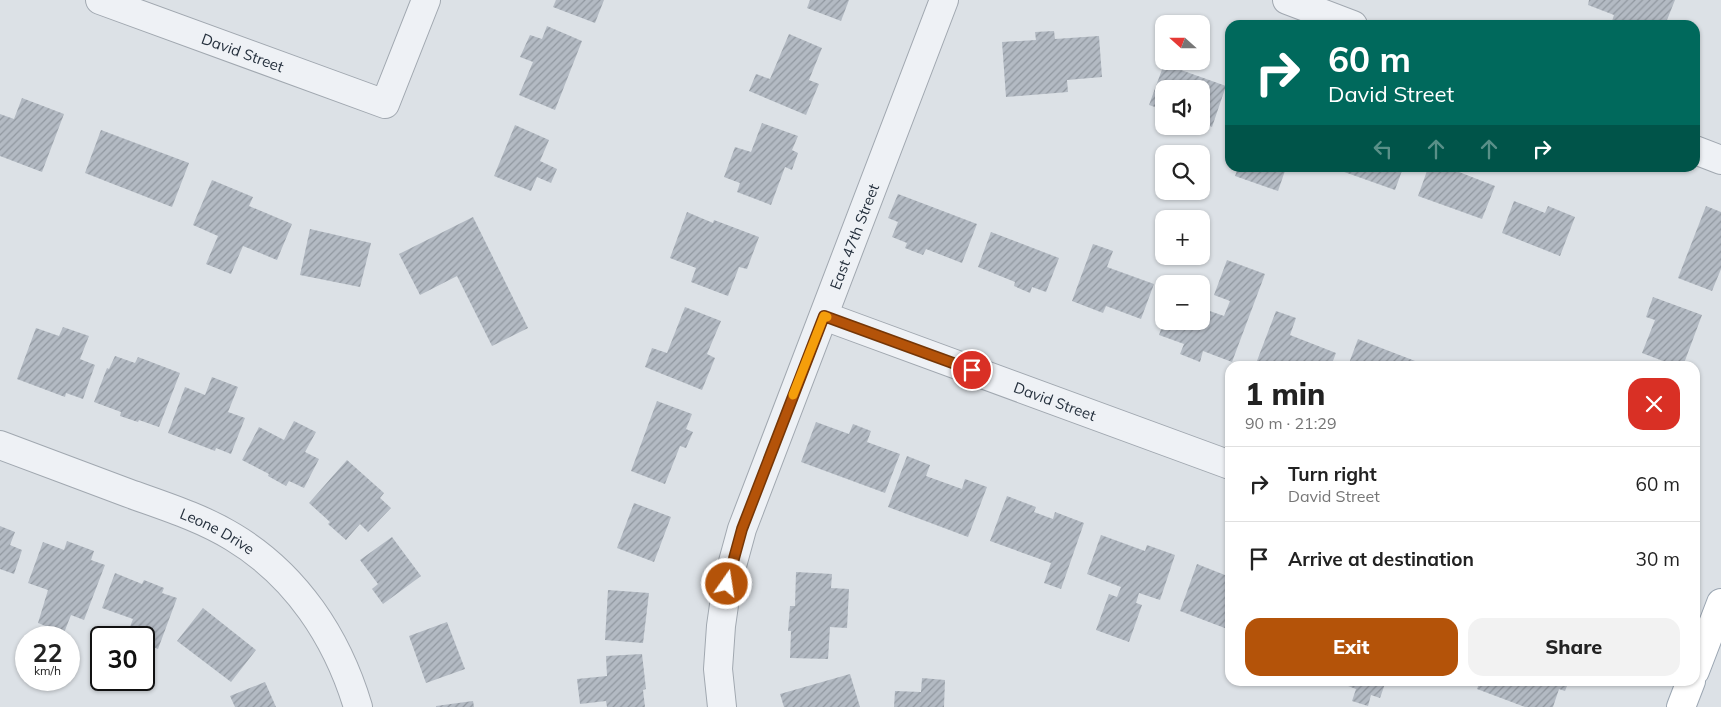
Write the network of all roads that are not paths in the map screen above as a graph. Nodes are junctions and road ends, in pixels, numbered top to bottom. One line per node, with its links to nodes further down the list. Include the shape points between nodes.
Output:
1 (100, 0): 2 (street, David Street, via 385,104)
2 (426, 0)
3 (944, 0): 8 (street, East 47th Street)
4 (1287, 0): 5 (street)
5 (1341, 20)
6 (1700, 152): 7 (street)
7 (1721, 160)
8 (824, 316): 10 (street, David Street); 15 (street, East 47th Street, via 734,556 720,640 718,669)
9 (0, 445): 14 (street, Leone Drive, via 195,517 256,553 297,591 330,637)
10 (1225, 463)
11 (1721, 603): 12 (main road)
12 (1701, 638)
13 (1689, 686): 16 (main road)
14 (358, 707)
15 (722, 707)
16 (1681, 707)

